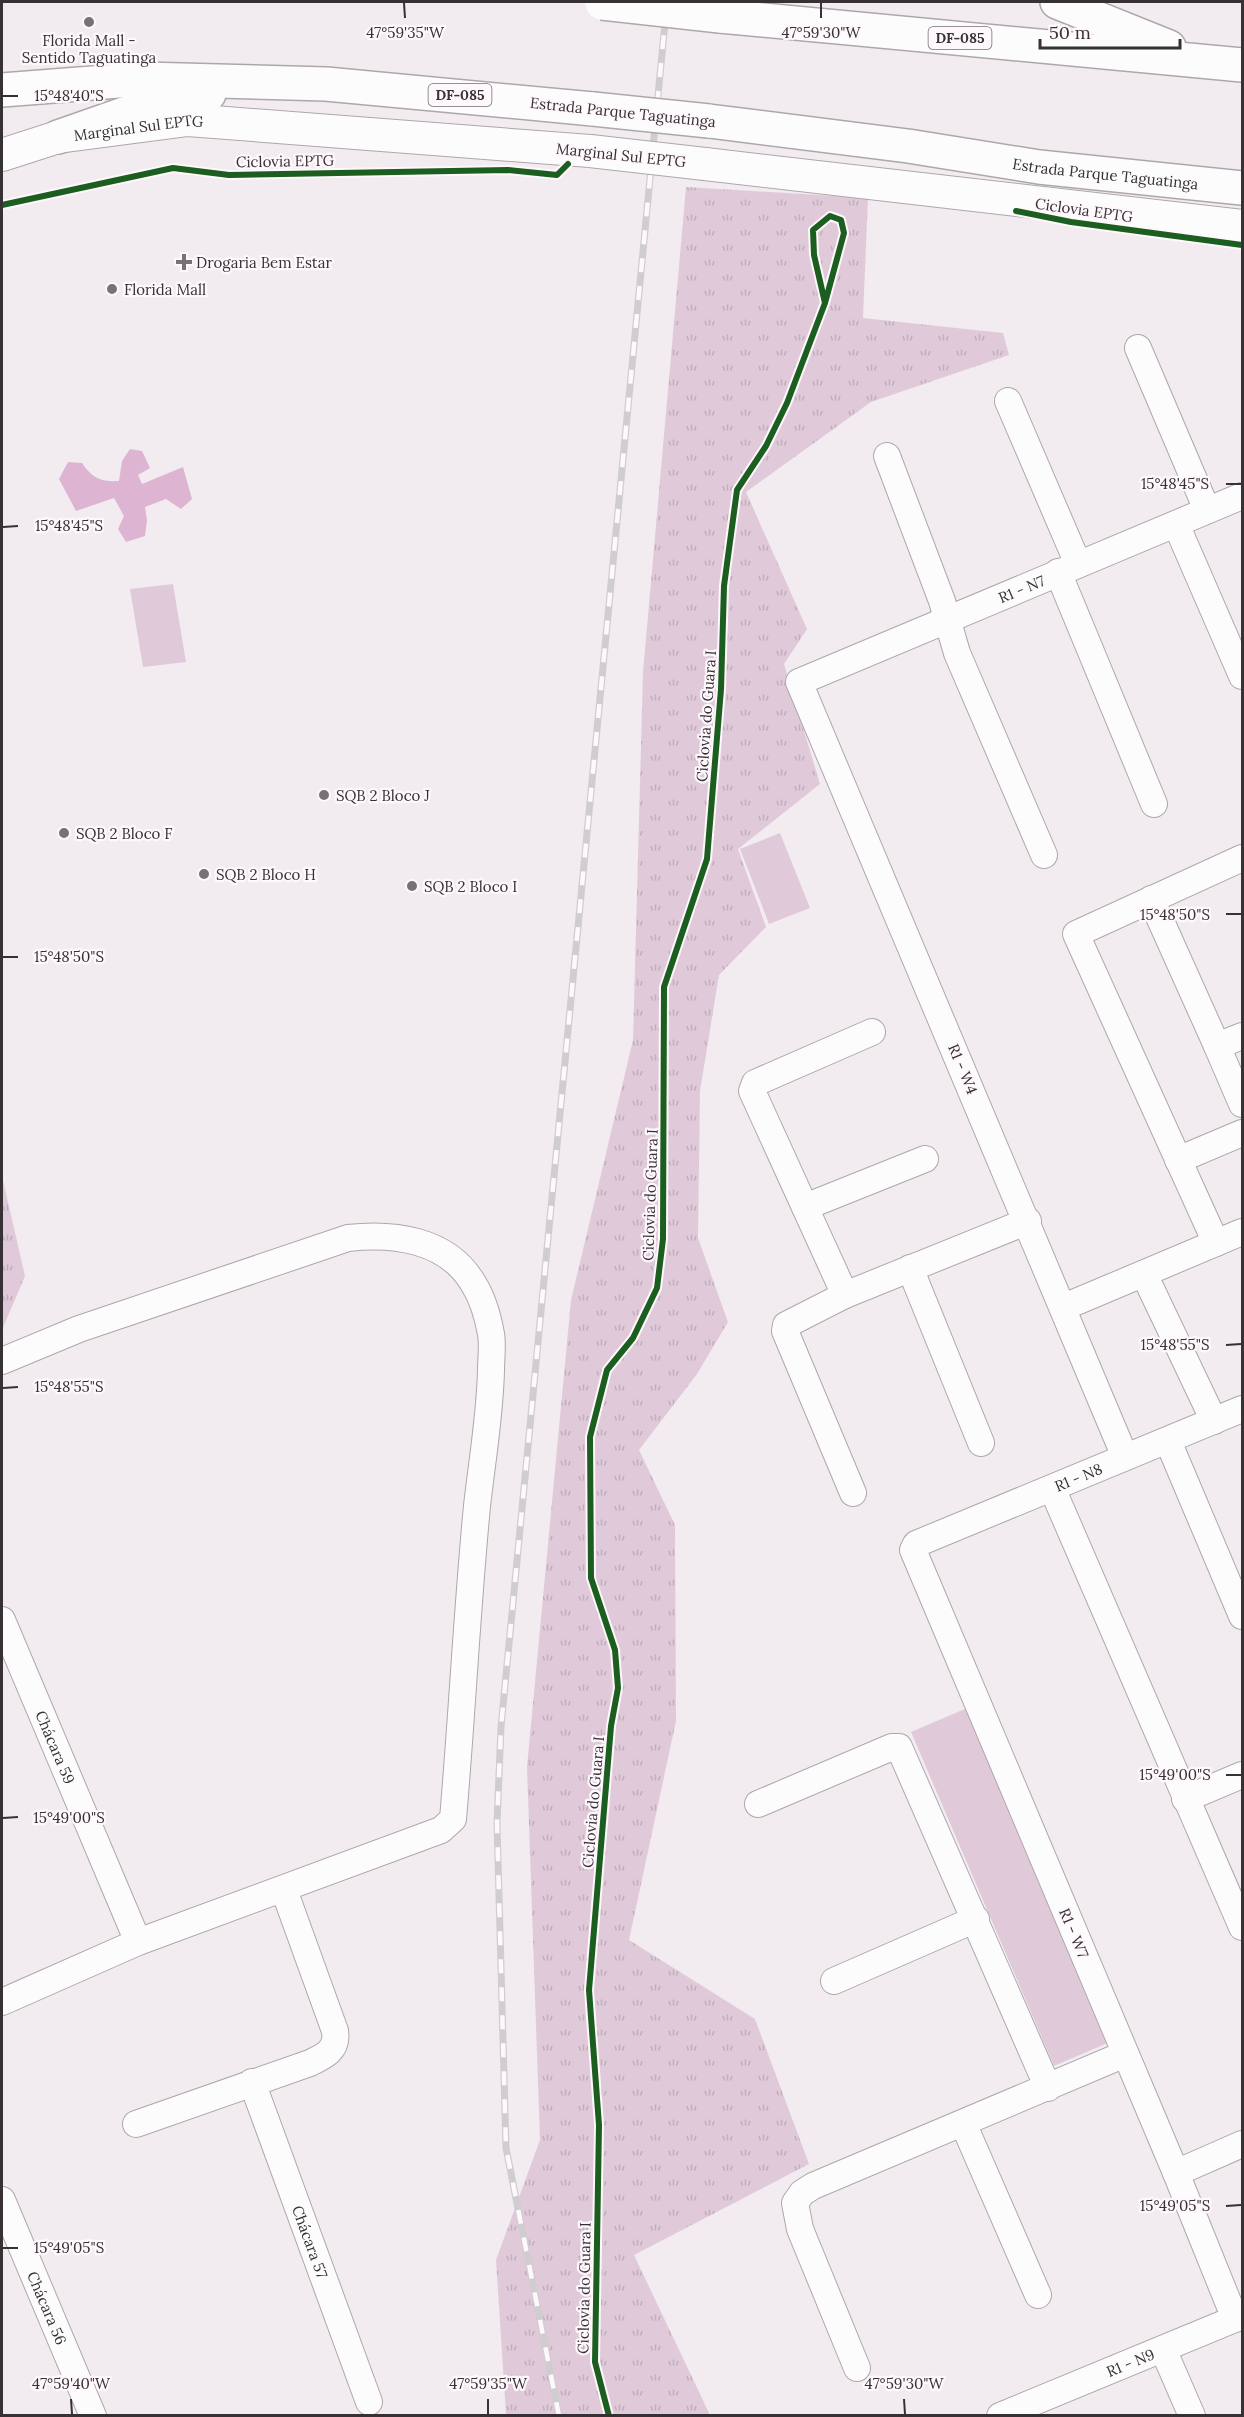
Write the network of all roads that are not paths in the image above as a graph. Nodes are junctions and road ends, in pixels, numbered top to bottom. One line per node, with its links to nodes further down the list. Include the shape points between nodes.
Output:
1 (596, 2): 3 (highway, DF-085, bridge)
2 (1057, 2): 3 (highway)
3 (1201, 60): 4 (highway, DF-085)
4 (1242, 65)
5 (326, 84): 6 (highway, Estrada Parque Taguatinga / DF-085, via 144,79); 7 (highway, via 196,96 138,109); 9 (highway, Estrada Parque Taguatinga / DF-085, bridge, via 709,121)
6 (2, 90)
7 (58, 137): 8 (main road, Marginal Sul EPTG); 12 (main road, Marginal Sul EPTG, bridge, via 188,120 590,151)
8 (2, 155)
9 (1039, 167): 10 (highway, Estrada Parque Taguatinga / DF-085); 11 (highway, via 1099,182)
10 (1242, 188)
11 (1242, 206)
12 (1242, 225)
13 (1137, 348): 17 (street)
14 (1008, 400): 19 (street)
15 (887, 456): 20 (street)
16 (1242, 496): 17 (street, R1 - N7)
17 (1207, 510): 18 (street, R1 - N7)
18 (1176, 524): 19 (street, R1 - N7); 21 (street)
19 (1068, 568): 20 (street, R1 - N7); 23 (street)
20 (946, 621): 22 (street, R1 - N7); 24 (street)
21 (1242, 676)
22 (799, 682): 35 (street, R1 - W4)
23 (1154, 804)
24 (1044, 855)
25 (1242, 858): 26 (street)
26 (1151, 899): 29 (street); 33 (street, via 1076,934)
27 (872, 1032): 34 (street, via 753,1087)
28 (1242, 1036): 29 (street)
29 (1217, 1047): 30 (street)
30 (1242, 1104)
31 (1242, 1133): 33 (street)
32 (925, 1159): 34 (street)
33 (1178, 1160): 37 (street)
34 (805, 1208): 40 (street)
35 (1028, 1221): 38 (street); 41 (street, R1 - W4)
36 (1242, 1232): 37 (street)
37 (1216, 1243): 39 (street)
38 (910, 1268): 40 (street); 46 (street)
39 (1144, 1274): 41 (street); 44 (street)
40 (845, 1295): 49 (street, via 789,1322 785,1331)
41 (1064, 1307): 47 (street, R1 - W4)
42 (2, 1361): 56 (street, via 79,1329 348,1238 380,1235 432,1247 451,1259 473,1282 491,1335 490,1394 477,1507 453,1819 441,1830)
43 (1242, 1409): 44 (street, R1 - N8)
44 (1214, 1421): 45 (street, R1 - N8)
45 (1168, 1440): 47 (street, R1 - N8); 51 (street)
46 (981, 1443)
47 (1125, 1457): 48 (street, R1 - N8)
48 (1052, 1488): 50 (street, R1 - N8); 54 (street)
49 (853, 1493)
50 (913, 1546): 62 (street, R1 - W7)
51 (1242, 1616)
52 (2, 1620): 59 (street, Chácara 59)
53 (1242, 1775): 54 (street)
54 (1185, 1799): 58 (street)
55 (758, 1804): 57 (street, via 899,1747)
56 (284, 1890): 59 (street); 63 (street, via 336,2040 327,2055)
57 (976, 1919): 60 (street); 64 (street)
58 (1242, 1927)
59 (138, 1942): 61 (street)
60 (834, 1980)
61 (2, 2002)
62 (1125, 2054): 64 (street); 68 (street, R1 - W7)
63 (252, 2082): 66 (street); 74 (street, Chácara 57)
64 (1048, 2088): 65 (street)
65 (963, 2123): 70 (street); 73 (street, via 813,2186 795,2203 800,2229)
66 (136, 2124)
67 (1242, 2144): 68 (street)
68 (1176, 2173): 71 (street, R1 - W7)
69 (2, 2200): 76 (street, Chácara 56)
70 (1038, 2295)
71 (1239, 2317): 72 (street, R1 - N9)
72 (1163, 2349): 75 (street, R1 - N9); 77 (street)
73 (857, 2368)
74 (369, 2402)
75 (1012, 2413)
76 (93, 2415)
77 (1192, 2415)

